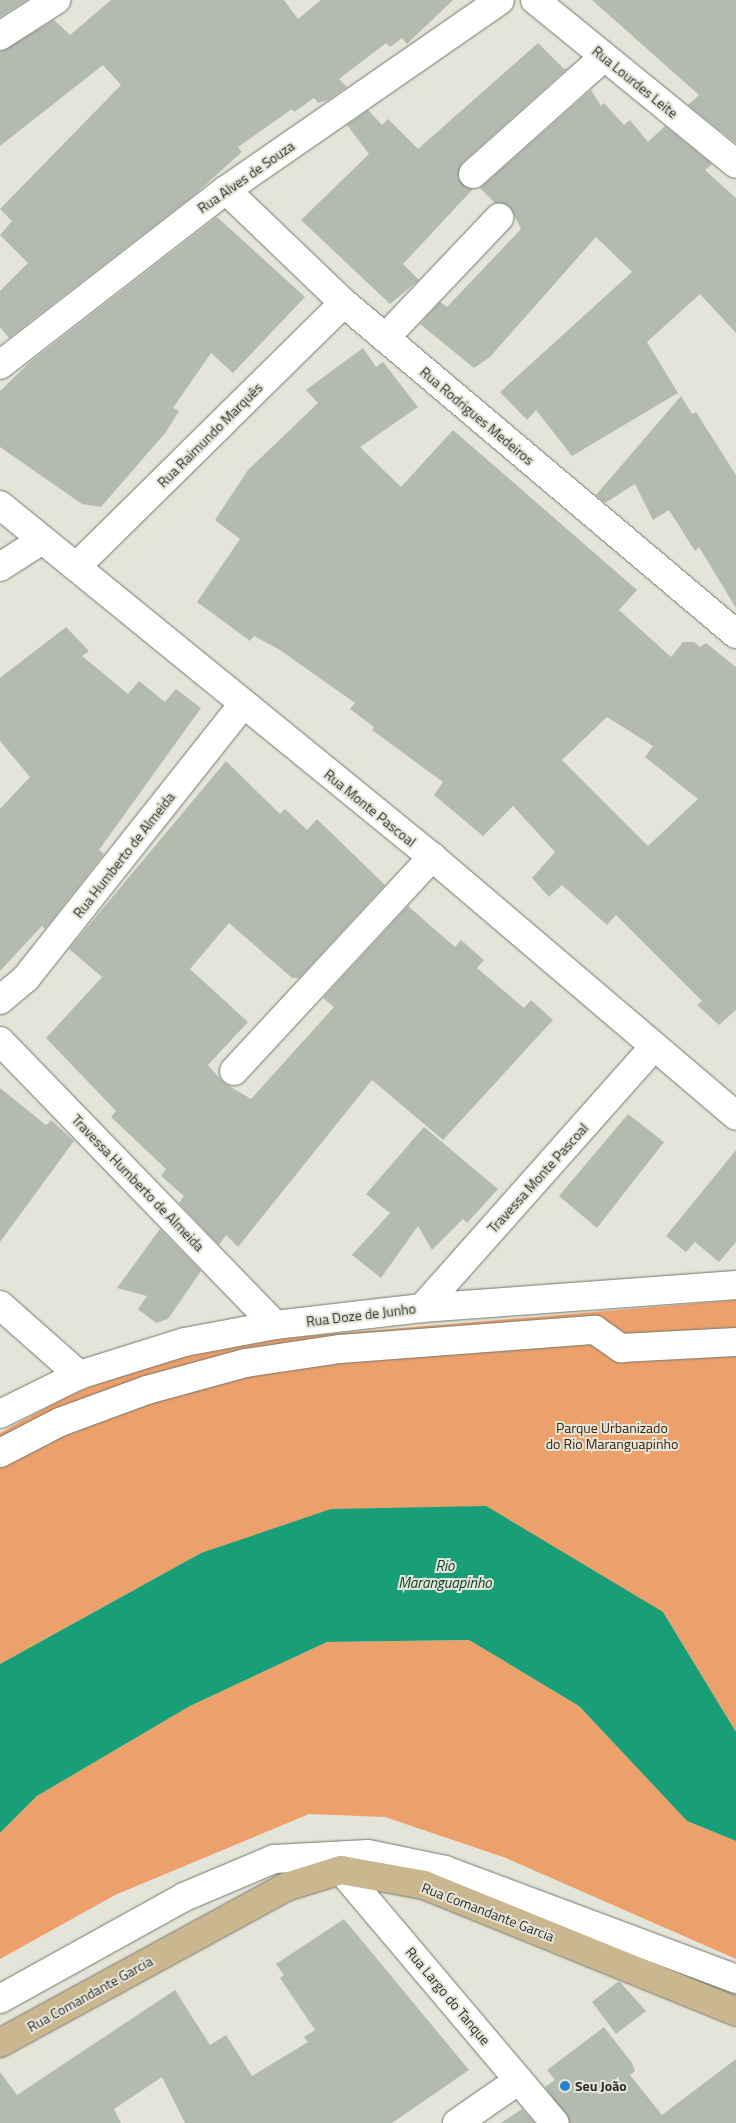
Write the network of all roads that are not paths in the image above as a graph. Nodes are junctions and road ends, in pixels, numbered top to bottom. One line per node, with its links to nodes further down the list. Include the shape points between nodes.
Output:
1 (56, 0): 4 (street)
2 (500, 0): 8 (street, Rua Alves de Souza)
3 (535, 0): 5 (street, Rua Lourdes Leite)
4 (0, 36)
5 (604, 57): 6 (street, Rua Lourdes Leite); 7 (street)
6 (736, 164)
7 (473, 174)
8 (226, 190): 10 (street, Rua Rodrigues Medeiros); 12 (street, Rua Alves de Souza)
9 (499, 218): 11 (street)
10 (344, 303): 11 (street, Rua Rodrigues Medeiros); 16 (street, Rua Raimundo Marquês)
11 (385, 338): 17 (street, Rua Rodrigues Medeiros)
12 (0, 365)
13 (0, 505): 14 (street, Rua Monte Pascoal)
14 (42, 540): 15 (street); 16 (street, Rua Monte Pascoal)
15 (0, 567)
16 (76, 568): 18 (street, Rua Monte Pascoal)
17 (736, 634)
18 (243, 704): 19 (street, Rua Monte Pascoal); 20 (street, Rua Humberto de Almeida, via 26,978)
19 (432, 857): 22 (street, Rua Monte Pascoal); 23 (street)
20 (0, 1000)
21 (0, 1041): 28 (street, Travessa Humberto de Almeida)
22 (653, 1048): 24 (street, Rua Monte Pascoal); 27 (street, Travessa Monte Pascoal)
23 (234, 1072)
24 (736, 1116)
25 (736, 1286): 27 (street, Rua Doze de Junho)
26 (0, 1305): 30 (street)
27 (422, 1308): 28 (street, Rua Doze de Junho)
28 (275, 1325): 30 (street, Rua Doze de Junho, via 185,1342)
29 (736, 1342): 32 (street, via 621,1348 595,1330 340,1349 246,1364 147,1390 60,1422)
30 (79, 1375): 31 (street, Rua Doze de Junho)
31 (0, 1414)
32 (0, 1453)
33 (342, 1870): 36 (main road, Rua Comandante Garcia, via 424,1886); 37 (main road, Rua Comandante Garcia, via 286,1887); 38 (street, Rua Largo do Tanque)
34 (736, 1979): 35 (street, via 445,1870 368,1854 274,1859 184,1897)
35 (0, 1999)
36 (736, 2012)
37 (0, 2043)
38 (519, 2080): 39 (street); 40 (street, Rua Largo do Tanque)
39 (457, 2123)
40 (555, 2123)

